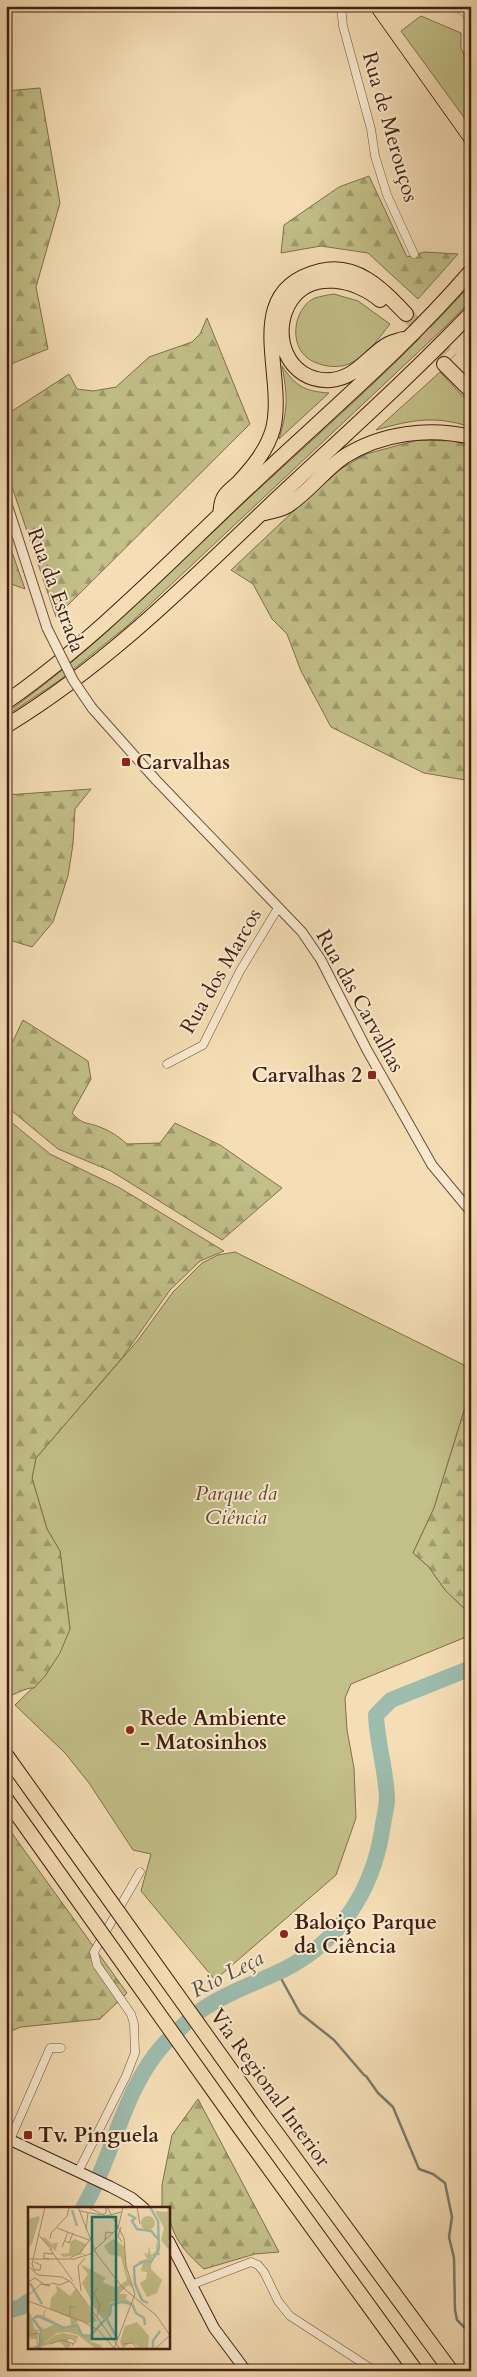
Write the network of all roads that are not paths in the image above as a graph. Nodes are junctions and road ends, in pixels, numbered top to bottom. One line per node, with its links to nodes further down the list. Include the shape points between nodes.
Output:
1 (341, 6): 4 (street, Rua de Merouços, via 343,26 387,195)
2 (455, 6): 3 (street)
3 (471, 16)
4 (414, 254)
5 (471, 271): 7 (highway)
6 (471, 313): 13 (highway)
7 (408, 337): 12 (highway); 12 (highway, via 386,344 358,369 343,377 321,380 293,366 286,356 283,340 286,313 292,300 309,286 333,279 359,285 403,316 369,279 339,268 312,273 284,292 272,316 270,332 276,389 272,431 258,460 223,498)
8 (471, 378): 9 (highway, via 448,361)
9 (471, 391)
10 (471, 436): 13 (highway, via 424,432 377,441 345,457 286,507)
11 (6, 500): 16 (street, Rua da Estrada, bridge, via 47,628 73,680 92,708)
12 (220, 514): 14 (highway, via 69,654)
13 (262, 514): 15 (highway, via 118,646 60,691)
14 (6, 702)
15 (6, 726)
16 (156, 780): 17 (street, Rua das Carvalhas)
17 (278, 908): 18 (street, Rua dos Marcos, via 240,971 203,1044); 19 (street, Rua das Carvalhas, via 302,932 321,960 432,1165)
18 (167, 1064)
19 (471, 1212)
20 (6, 1755): 32 (highway, Via Regional Interior, bridge)
21 (6, 1799): 31 (highway, bridge)
22 (140, 1872): 25 (street, via 94,1952 97,1966 131,2014 135,2052)
23 (61, 2048): 24 (street, via 50,2048)
24 (8, 2139): 25 (main road)
25 (80, 2173): 26 (main road, via 132,2198)
26 (143, 2207)
27 (170, 2243): 28 (main road)
28 (191, 2285): 29 (main road, via 214,2328); 30 (street, via 251,2262 258,2265 278,2302 290,2316)
29 (246, 2371)
30 (375, 2371)
31 (416, 2371)
32 (451, 2371)

